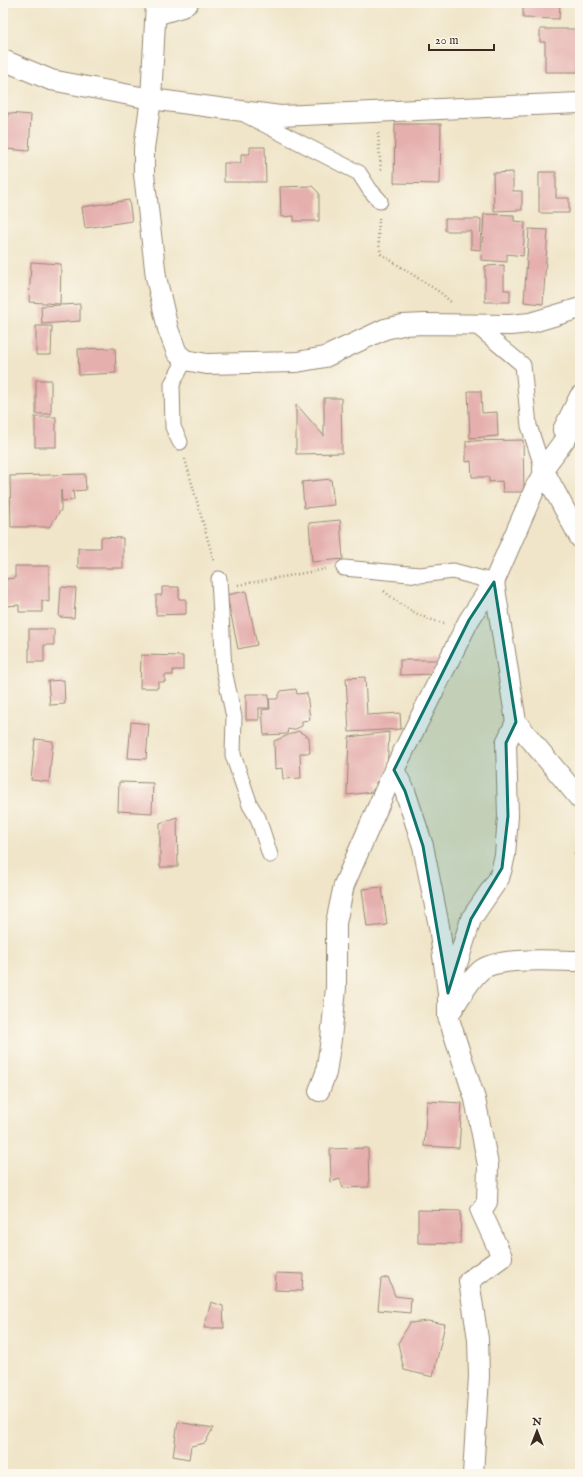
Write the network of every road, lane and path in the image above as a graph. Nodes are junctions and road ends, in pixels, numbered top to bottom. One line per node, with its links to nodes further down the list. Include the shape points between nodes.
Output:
1 (188, 3): 2 (street, via 182,7)
2 (156, 9): 4 (street)
3 (3, 60): 4 (street, via 50,80)
4 (151, 99): 6 (street); 11 (street, via 144,148 144,174 156,277 168,329 177,353)
5 (580, 103): 7 (street)
6 (238, 111): 7 (street, via 280,116); 8 (street, via 359,173)
7 (357, 113): 8 (path, via 372,124 378,133 381,150)
8 (380, 201): 10 (path, via 378,240 381,254 441,294)
9 (580, 308): 10 (street, via 530,323)
10 (475, 325): 11 (street, via 403,325 385,329 325,357 297,362 207,364); 15 (street, via 523,365 528,426)
11 (186, 360): 14 (street, via 172,384 173,427)
12 (580, 396): 15 (street)
13 (580, 419): 15 (street)
14 (180, 442): 18 (path)
15 (544, 471): 16 (street); 19 (street)
16 (580, 538)
17 (344, 568): 18 (path, via 229,587 224,586); 19 (street, via 420,575 453,571)
18 (219, 580): 25 (street, via 224,670 234,717 233,755)
19 (494, 582): 21 (street); 22 (street)
20 (381, 589): 21 (path, via 404,608 432,620)
21 (466, 627): 23 (street)
22 (516, 722): 24 (street); 27 (street, via 506,743 508,816 502,868 499,878 471,919)
23 (394, 770): 27 (street, via 405,791 423,846); 29 (street, via 344,885 338,907 336,988 331,1039 326,1072)
24 (580, 799)
25 (270, 855)
26 (580, 961): 28 (street, via 503,962 490,965 475,976)
27 (448, 993): 28 (street)
28 (448, 1016): 30 (street, via 475,1099 488,1165 487,1202 481,1211 502,1257 469,1281 478,1339 479,1368)
29 (319, 1091)
30 (473, 1474)

